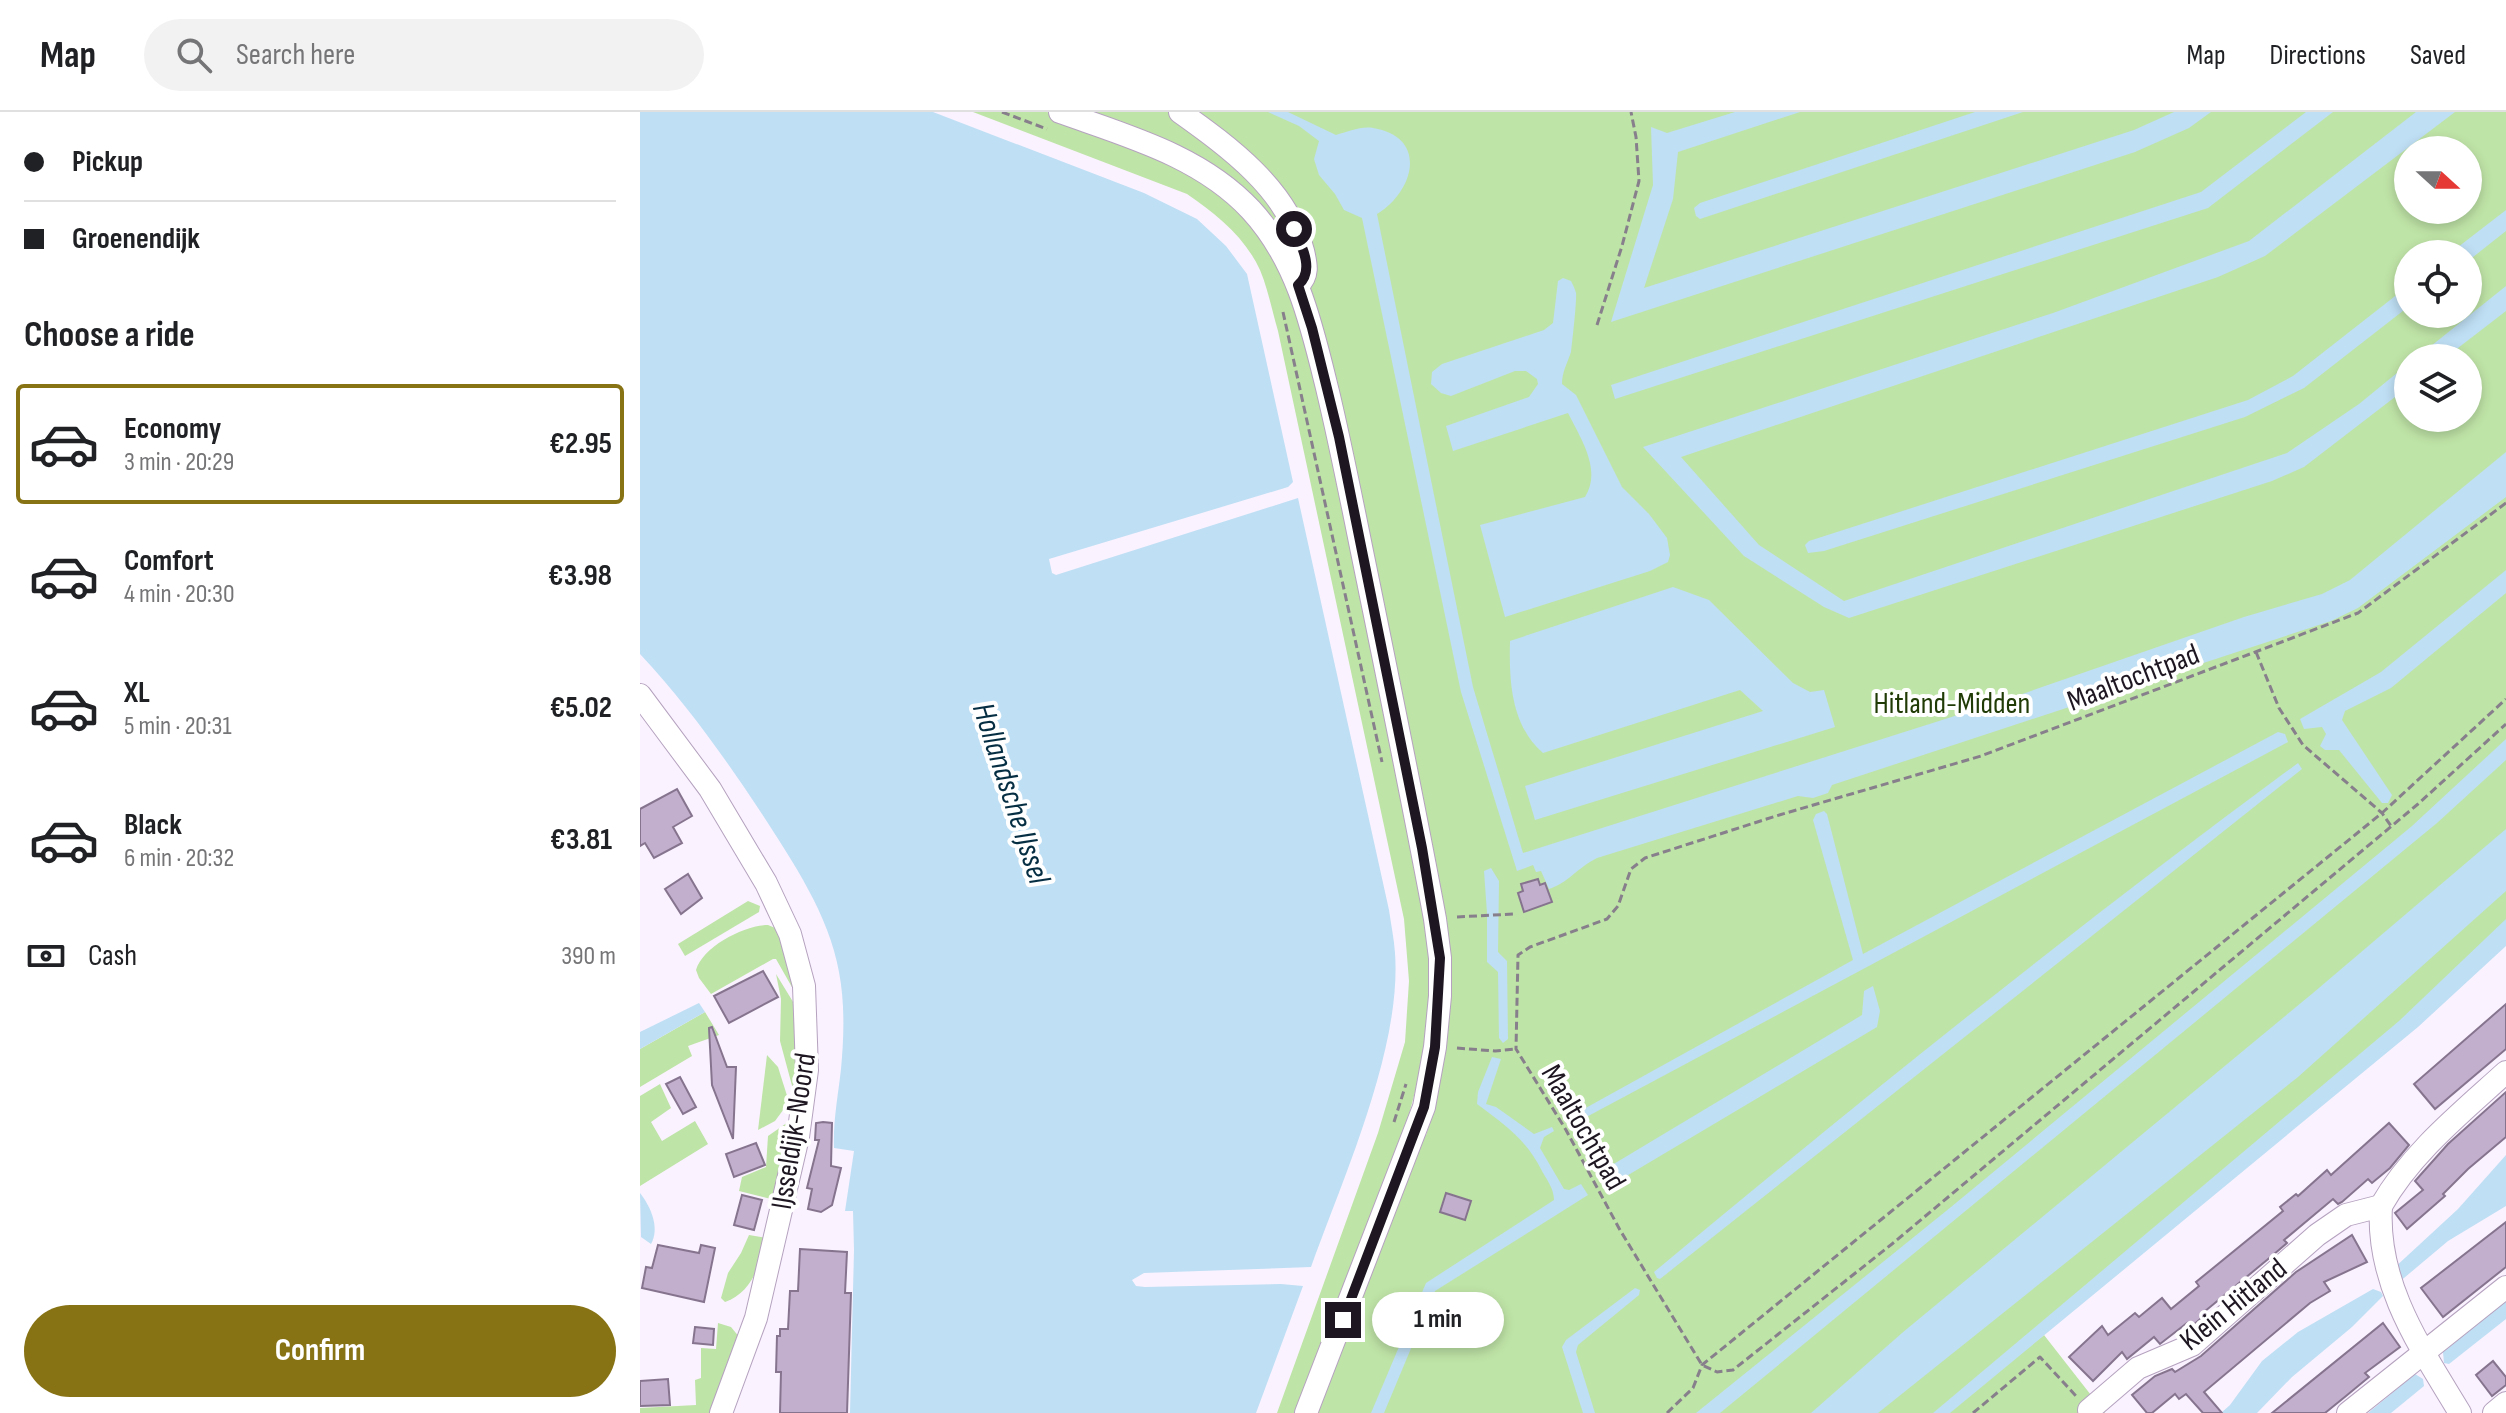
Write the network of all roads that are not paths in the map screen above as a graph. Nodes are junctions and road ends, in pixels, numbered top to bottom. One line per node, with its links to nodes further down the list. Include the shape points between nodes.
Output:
1 (1180, 112): 3 (street, via 1242,160 1281,205 1307,266)
2 (1053, 120): 3 (street, via 1155,146 1207,173 1251,210)
3 (1298, 285): 12 (street, via 1339,437 1440,958 1435,1047 1424,1107)
4 (640, 695): 11 (street, IJsseldijk-Noord, via 710,789 766,883 790,934 804,986 807,1070 798,1137 756,1318)
5 (2506, 1072): 6 (street, via 2430,1143 2395,1181)
6 (2381, 1206): 8 (street, via 2382,1256 2389,1280); 10 (street, Klein Hitland, via 2346,1215 2317,1235 2192,1345 2138,1368)
7 (2506, 1287): 8 (street)
8 (2424, 1351): 13 (street); 14 (street)
9 (2506, 1403): 15 (street)
10 (2089, 1410)
11 (721, 1413)
12 (1306, 1413)
13 (2348, 1413)
14 (2460, 1413)
15 (2494, 1413)

